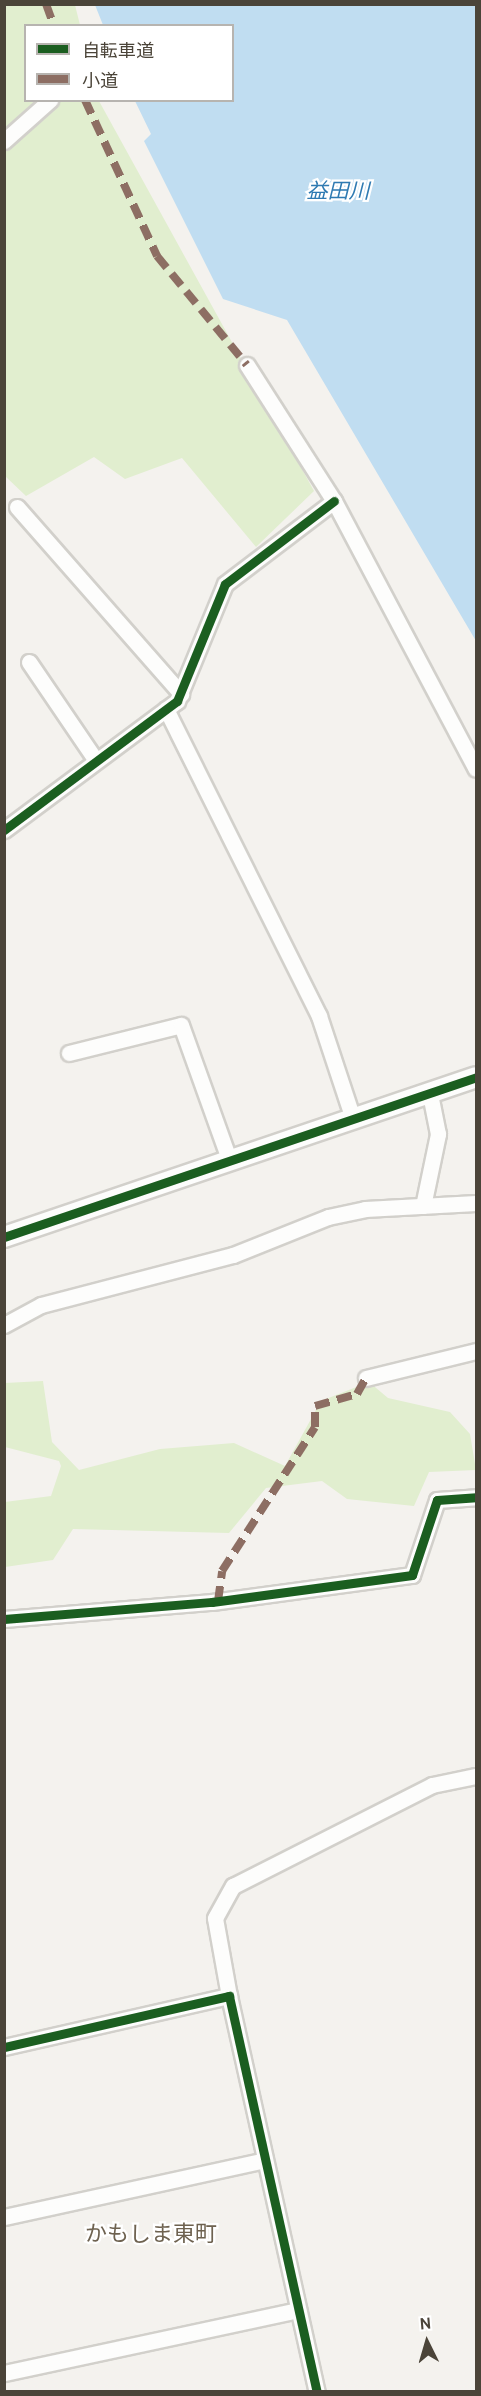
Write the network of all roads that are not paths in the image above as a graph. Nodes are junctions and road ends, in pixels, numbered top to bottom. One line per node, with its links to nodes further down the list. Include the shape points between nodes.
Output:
1 (48, 102): 2 (street)
2 (4, 141)
3 (247, 365): 4 (street)
4 (334, 501): 7 (street, via 225,584); 10 (street)
5 (17, 507): 7 (street)
6 (29, 662): 9 (street)
7 (181, 694): 8 (street)
8 (166, 709): 9 (street); 15 (street, via 319,1016)
9 (95, 759): 11 (street)
10 (477, 770)
11 (4, 830)
12 (69, 1053): 16 (street, via 181,1025)
13 (477, 1077): 14 (street)
14 (430, 1094): 15 (street); 18 (street, via 438,1134)
15 (353, 1119): 16 (street)
16 (229, 1159): 19 (street)
17 (477, 1203): 18 (street)
18 (423, 1206): 20 (street, via 328,1217 233,1256 41,1305)
19 (4, 1237)
20 (4, 1325)
21 (477, 1351): 22 (street)
22 (366, 1378)
23 (477, 1497): 24 (street, via 437,1500 412,1575 212,1602)
24 (4, 1619)
25 (477, 1776): 26 (street, via 432,1785 233,1886 215,1918)
26 (229, 1996): 27 (street); 28 (street)
27 (4, 2047)
28 (265, 2160): 29 (street); 30 (street)
29 (4, 2217)
30 (298, 2310): 31 (street); 32 (street)
31 (4, 2373)
32 (317, 2391)

